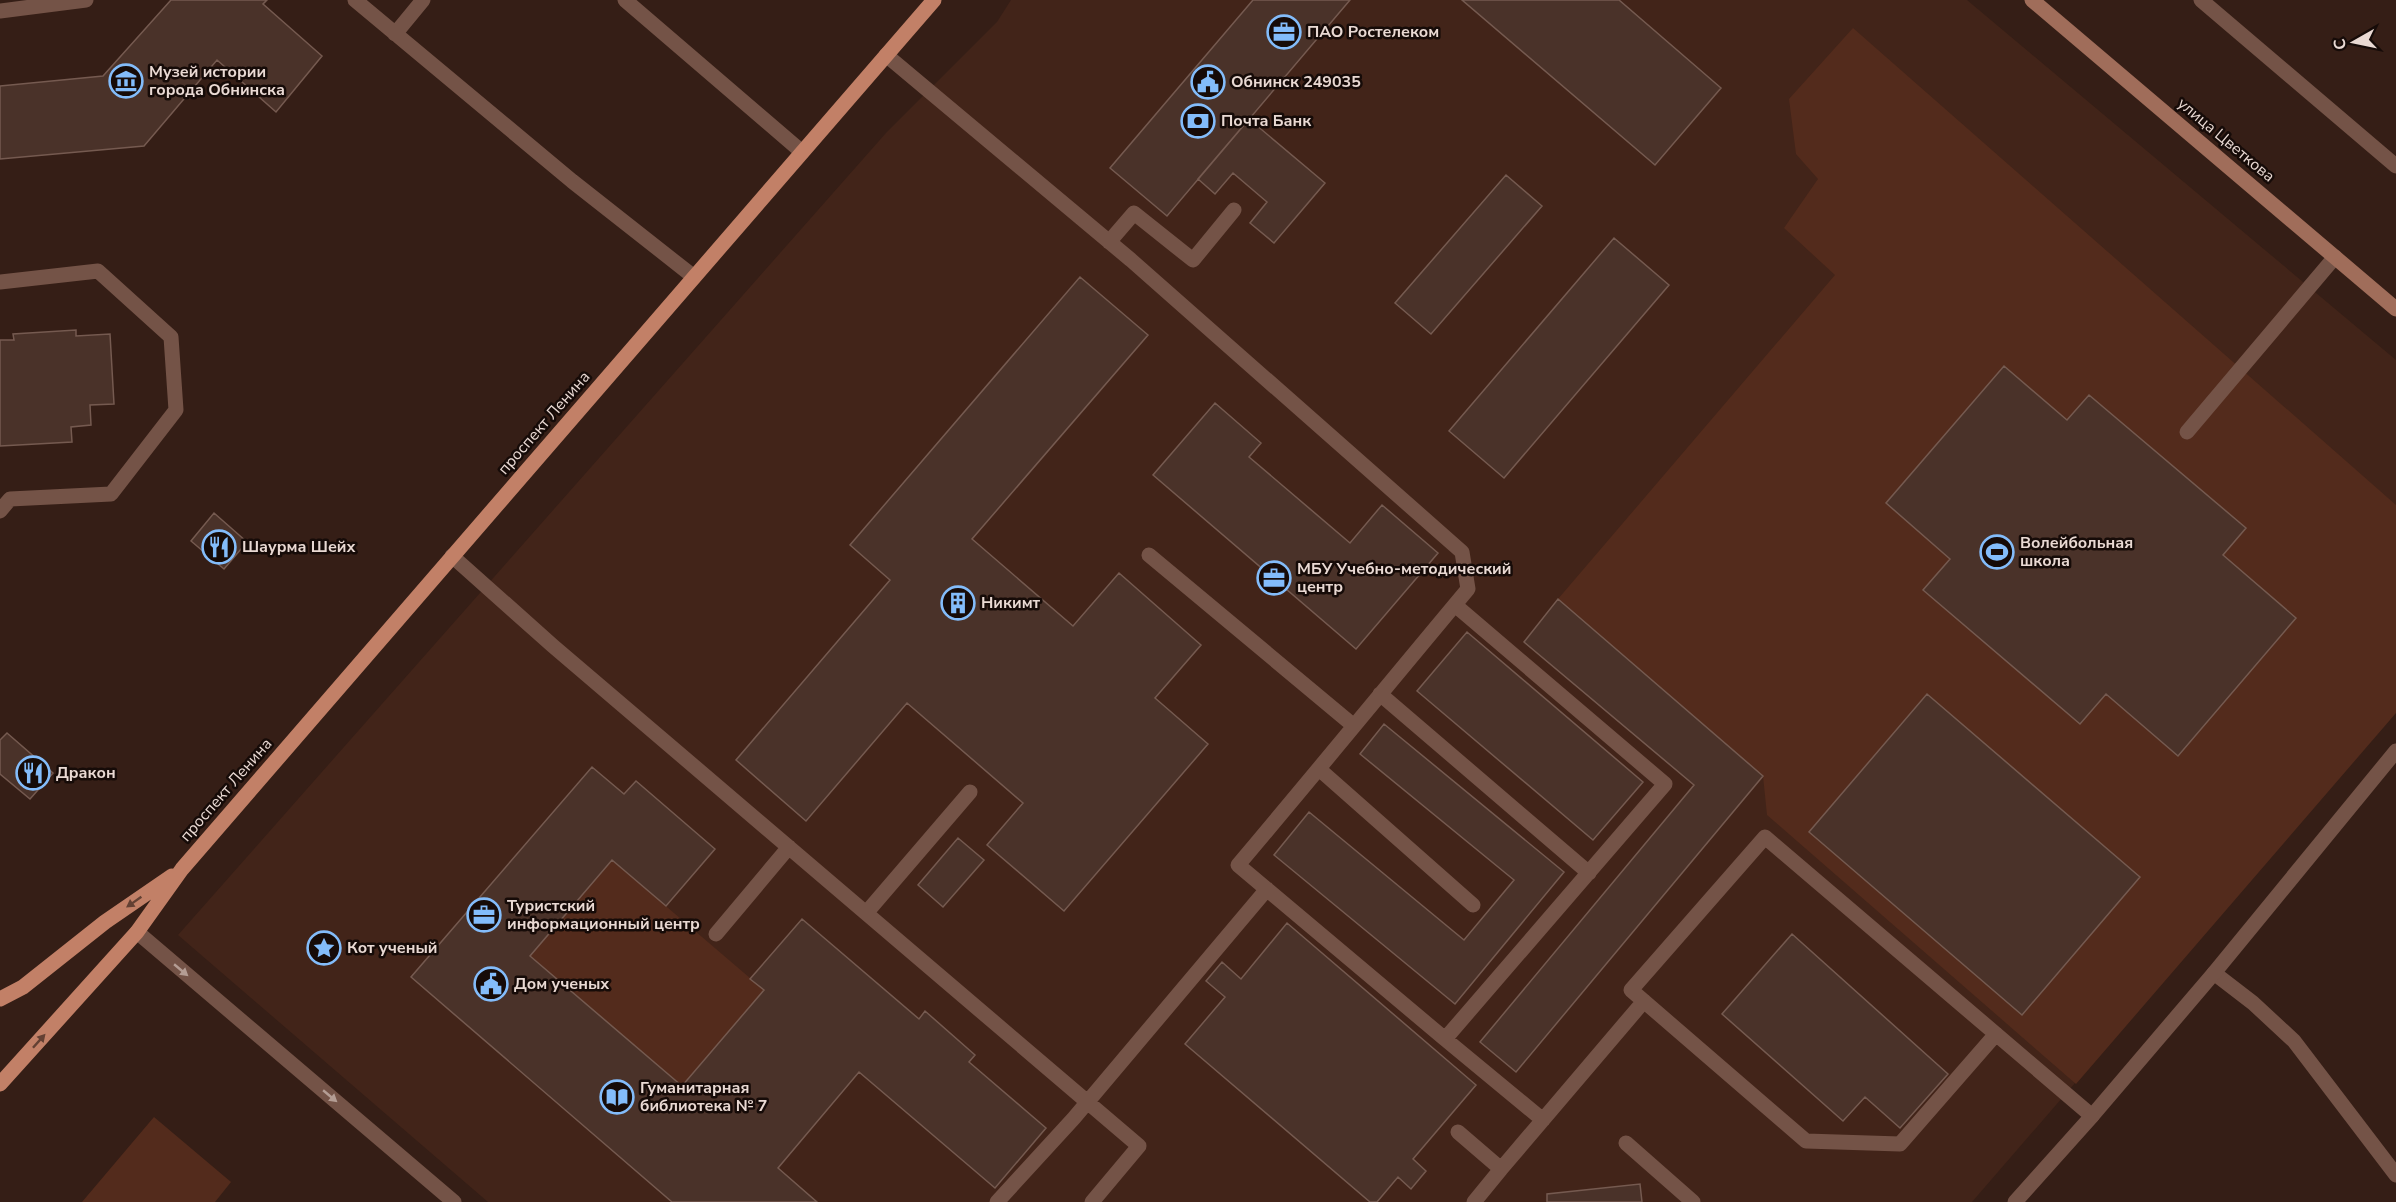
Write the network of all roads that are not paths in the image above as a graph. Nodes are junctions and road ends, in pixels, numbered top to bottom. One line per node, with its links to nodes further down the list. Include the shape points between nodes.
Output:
1 (86, 0): 8 (street)
2 (355, 0): 9 (street)
3 (423, 0): 9 (street)
4 (625, 0): 11 (street)
5 (934, 0): 10 (main road, проспект Ленина)
6 (2032, 0): 15 (street, улица Цветкова)
7 (2202, 0): 12 (street)
8 (0, 11)
9 (395, 34): 16 (street, via 572,182)
10 (886, 55): 11 (main road, проспект Ленина); 14 (street)
11 (802, 152): 16 (main road, проспект Ленина)
12 (2396, 166)
13 (1234, 210): 14 (street, via 1193,260 1134,213)
14 (1109, 242): 23 (street, via 1462,552 1468,589)
15 (2336, 257): 18 (street, улица Цветкова); 19 (street)
16 (694, 277): 22 (main road, проспект Ленина)
17 (0, 282): 20 (street, via 98,272 171,337 176,410 111,494 10,500)
18 (2396, 309)
19 (2187, 432)
20 (0, 511)
21 (1149, 555): 25 (street)
22 (453, 556): 29 (street); 30 (main road, проспект Ленина)
23 (1455, 605): 24 (street); 31 (street, via 1665,784)
24 (1380, 694): 25 (street); 31 (street)
25 (1354, 726): 27 (street)
26 (2394, 757): 37 (street)
27 (1319, 769): 32 (street, via 1238,865); 33 (street)
28 (970, 792): 34 (street)
29 (789, 847): 34 (street); 36 (street)
30 (182, 869): 35 (main road, проспект Ленина); 38 (main road, проспект Ленина, one-way to 38, via 105,922 23,987)
31 (1589, 873): 41 (street)
32 (1267, 889): 41 (street); 43 (street)
33 (1473, 905)
34 (867, 912): 43 (street)
35 (137, 932): 42 (main road, проспект Ленина, one-way to 35); 50 (street, one-way to 50)
36 (716, 934)
37 (2214, 973): 44 (street); 49 (street, via 2294,1041)
38 (0, 999)
39 (1644, 1001): 40 (street, via 1806,1141 1900,1144); 40 (street, via 1631,990 1765,837); 45 (street)
40 (1996, 1034): 44 (street)
41 (1446, 1039): 45 (street)
42 (0, 1084)
43 (1089, 1100): 51 (street); 52 (street, via 1140,1146)
44 (2092, 1116): 55 (street)
45 (1543, 1120): 48 (street)
46 (1458, 1132): 48 (street)
47 (1626, 1143): 54 (street)
48 (1501, 1169): 53 (street)
49 (2396, 1174)
50 (454, 1202)
51 (998, 1202)
52 (1092, 1202)
53 (1474, 1202)
54 (1693, 1202)
55 (2015, 1202)

